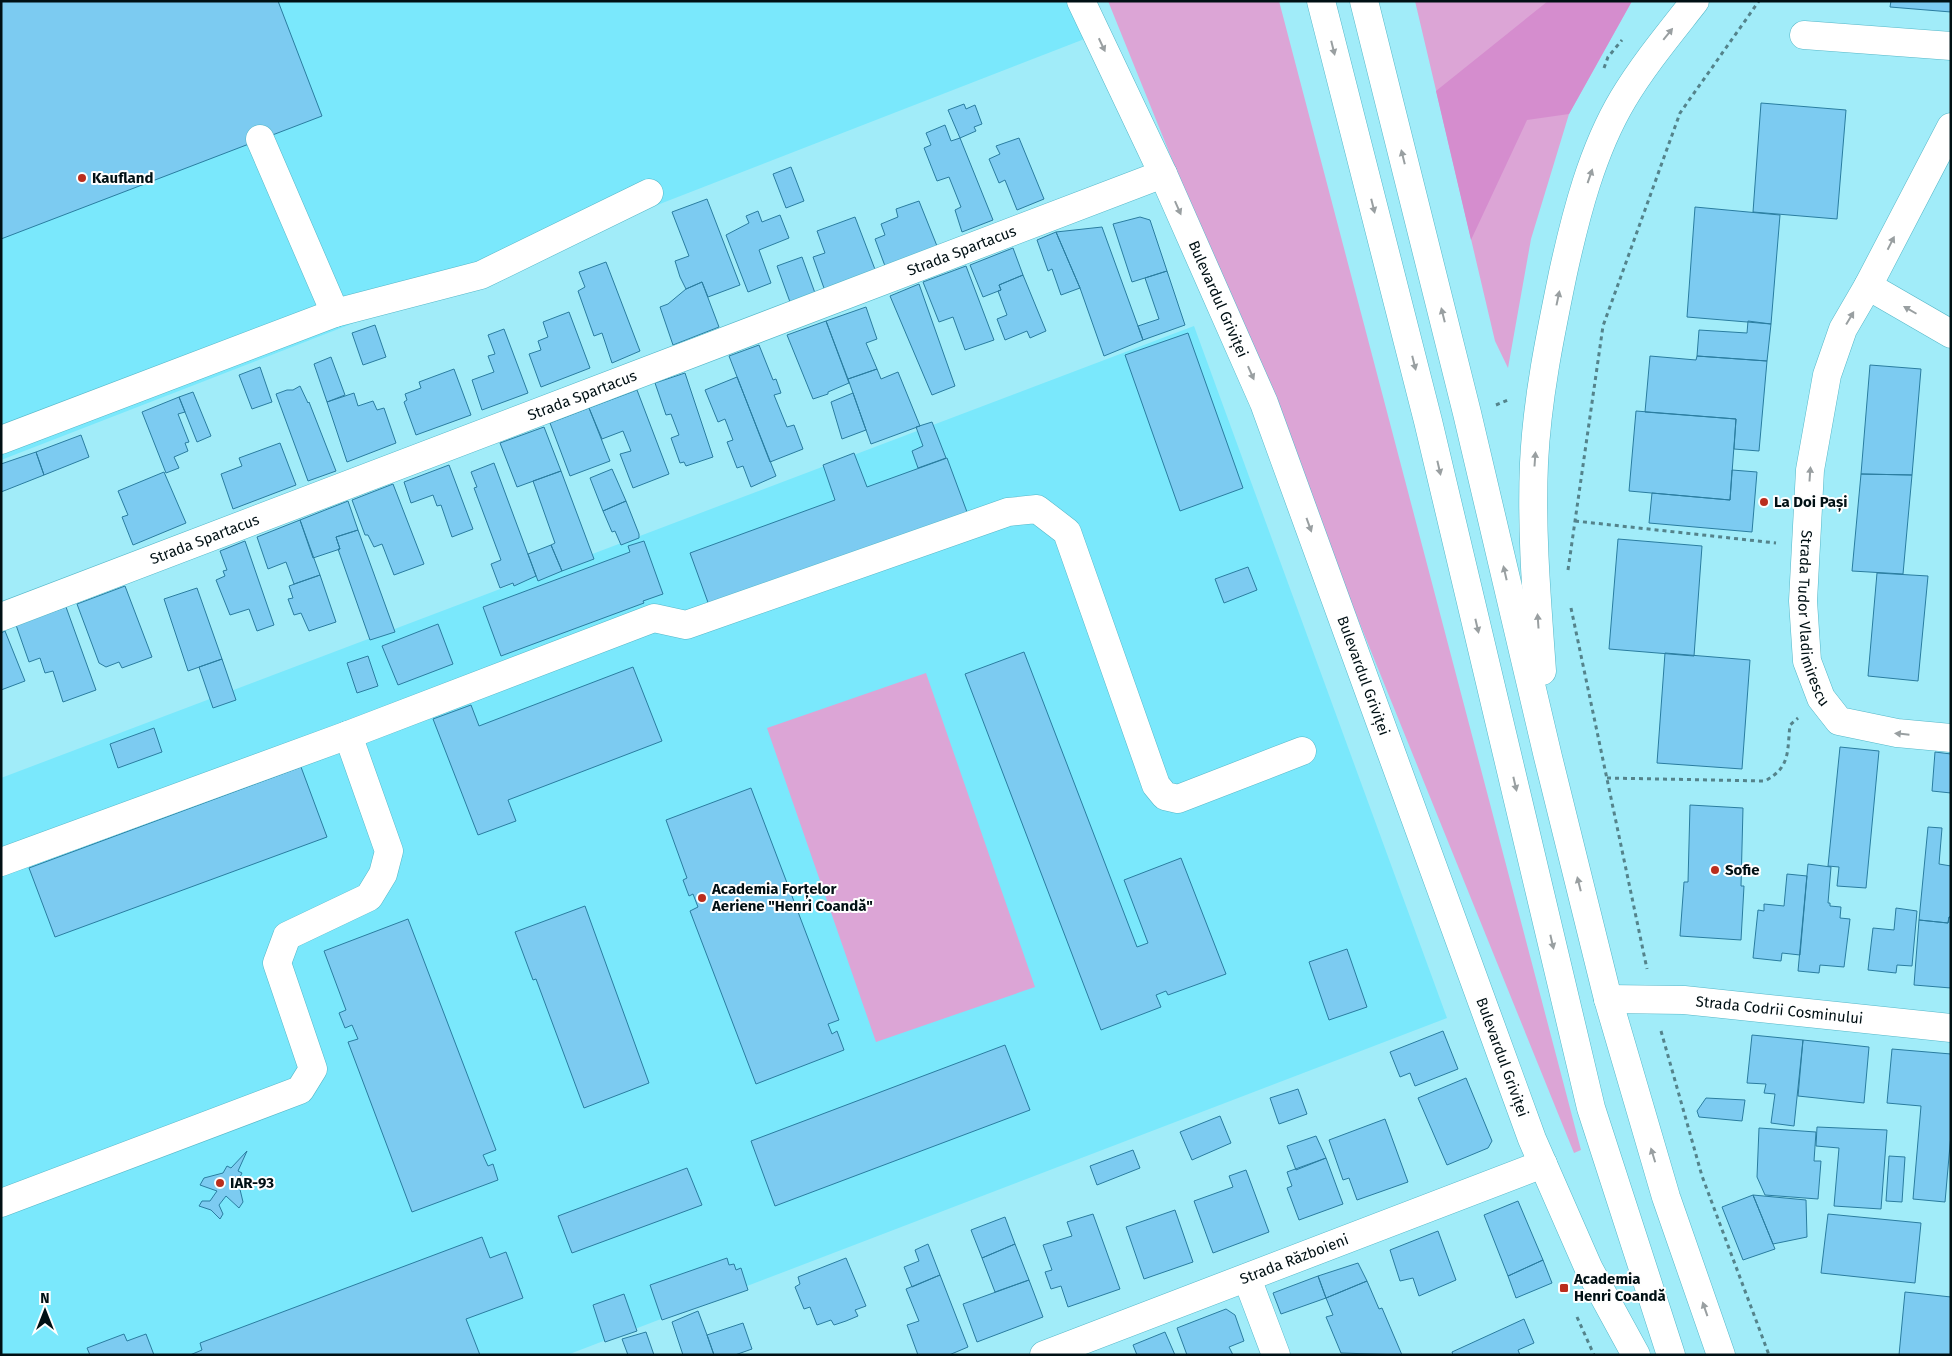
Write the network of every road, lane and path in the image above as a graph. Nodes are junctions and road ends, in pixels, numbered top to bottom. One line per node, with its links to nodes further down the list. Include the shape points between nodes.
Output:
1 (1081, 1): 10 (main road, Bulevardul Griviței, one-way to 10)
2 (1321, 1): 37 (main road, one-way to 37, via 1428,420 1592,1108)
3 (1364, 1): 25 (main road, one-way to 3, via 1467,413)
4 (1695, 1): 25 (main road, one-way to 4, via 1533,551 1534,462 1542,378 1552,322 1574,222 1596,156 1623,100 1654,53)
5 (1759, 1): 16 (path, via 1680,113 1603,326)
6 (1804, 35): 7 (main road)
7 (1951, 46)
8 (1951, 127): 12 (main road, Strada Tudor Vladimirescu, one-way to 8)
9 (260, 139): 13 (main road)
10 (1164, 174): 20 (main road, Strada Spartacus); 31 (main road, Bulevardul Griviței, one-way to 31, via 1264,403)
11 (649, 193): 13 (main road, via 481,275)
12 (1868, 286): 14 (main road, one-way to 12); 17 (main road, Strada Tudor Vladimirescu, one-way to 12, via 1810,470 1826,375 1843,329)
13 (335, 313): 15 (main road)
14 (1951, 334)
15 (1, 440)
16 (1575, 521): 17 (path); 18 (path)
17 (1806, 546): 21 (main road, Strada Tudor Vladimirescu, via 1807,661)
18 (1567, 576)
19 (1570, 604): 26 (path)
20 (1, 617)
21 (1822, 698): 23 (main road, Strada Tudor Vladimirescu, one-way to 21, via 1897,734 1839,721); 26 (path, via 1790,725 1785,764 1779,774 1765,781)
22 (348, 735): 24 (main road, via 654,618 686,626 1008,512 1037,508 1067,532 1156,785 1165,796 1178,799); 27 (main road); 32 (main road, via 389,851 383,874 369,897 287,936 277,963 313,1069 300,1090)
23 (1951, 738)
24 (1302, 751)
25 (1548, 757): 28 (main road, one-way to 25)
26 (1607, 778): 29 (path)
27 (1, 862)
28 (1608, 999): 29 (main road, Strada Codrii Cosminului); 38 (main road, one-way to 28, via 1666,1197)
29 (1654, 1000): 30 (main road, Strada Codrii Cosminului, via 1684,1000); 39 (path, via 1702,1176)
30 (1951, 1028)
31 (1543, 1164): 33 (main road, Strada Războieni); 36 (main road, Bulevardul Griviței, via 1590,1269)
32 (1, 1203)
33 (1247, 1278): 34 (main road, Strada Războieni); 35 (main road)
34 (1044, 1355)
35 (1276, 1355)
36 (1636, 1355)
37 (1671, 1355)
38 (1721, 1355)
39 (1769, 1355)

